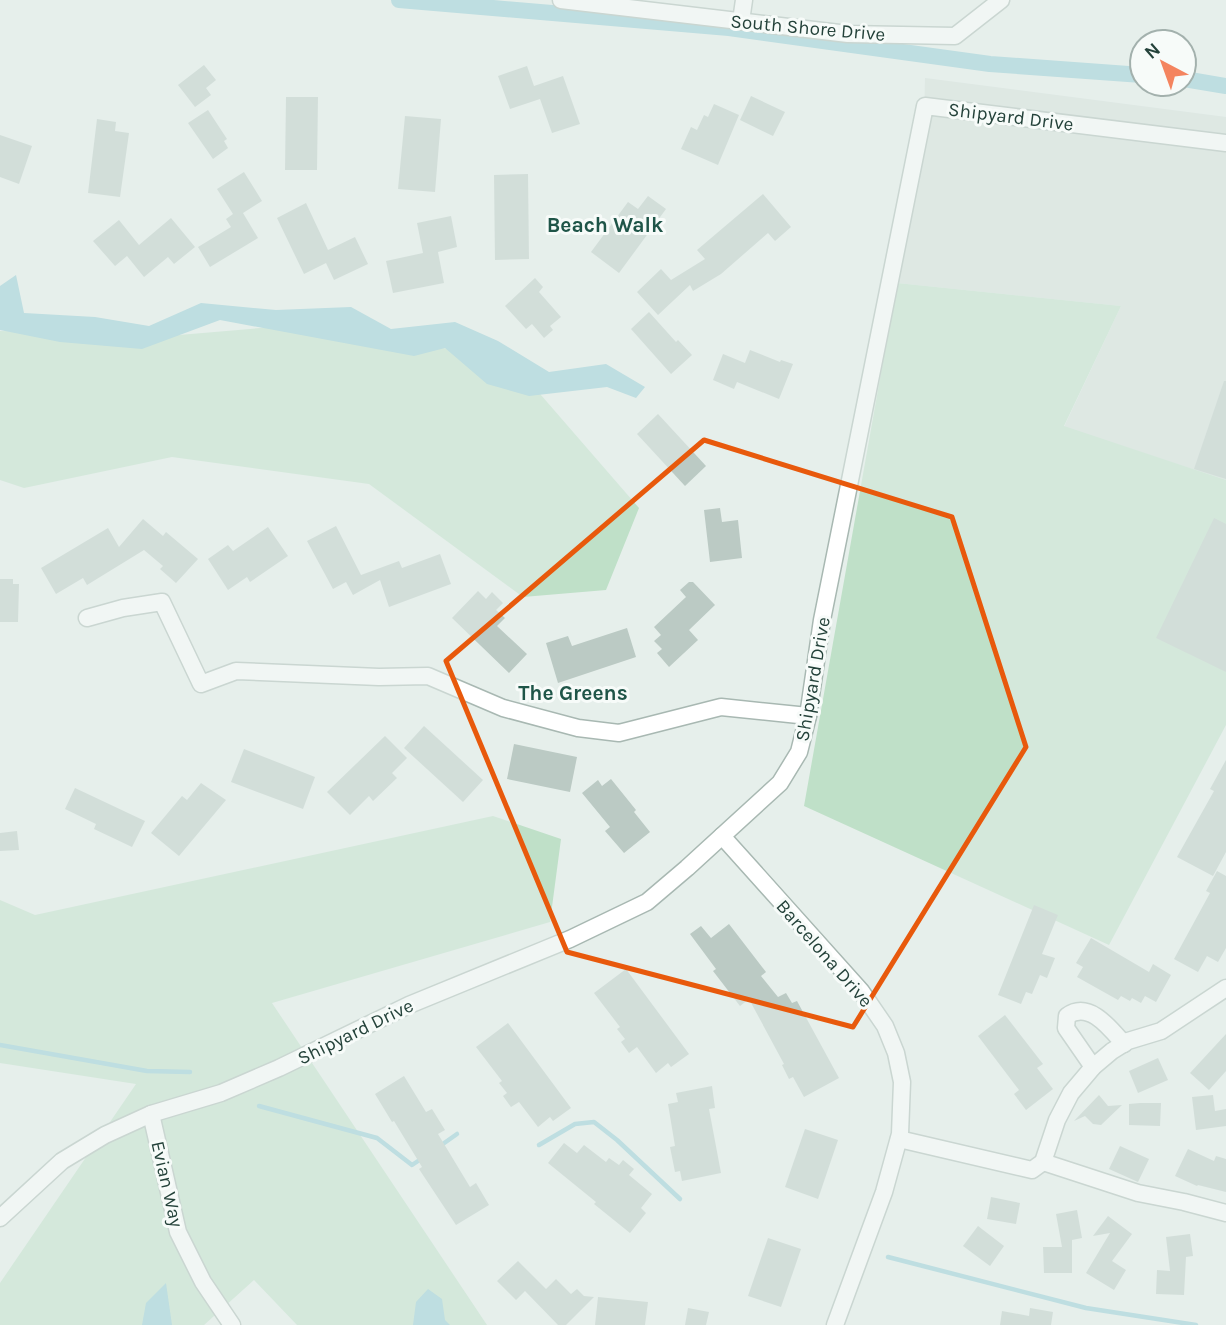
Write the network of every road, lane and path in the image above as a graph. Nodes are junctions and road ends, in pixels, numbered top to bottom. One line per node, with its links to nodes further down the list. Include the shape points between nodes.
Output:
1 (561, 0): 4 (street, South Shore Drive)
2 (744, 0): 4 (street)
3 (1001, 0): 4 (street, South Shore Drive, via 954,36 848,34)
4 (741, 21)
5 (1226, 143): 7 (street, Shipyard Drive, via 925,106 822,620)
6 (87, 618): 7 (street, via 162,602 201,684 236,671 428,676 503,708 618,733 721,707)
7 (808, 716): 8 (street, Shipyard Drive, via 799,752 780,783)
8 (722, 836): 12 (street, Shipyard Drive, via 647,902 232,1088); 13 (street, Barcelona Drive, via 861,990 885,1026 902,1082)
9 (1226, 988): 10 (street, via 1161,1031)
10 (1124, 1044): 11 (street); 11 (street, via 1092,1014 1083,1010 1067,1016 1066,1028)
11 (1093, 1067): 14 (street, via 1070,1093)
12 (151, 1114): 16 (street, Shipyard Drive, via 62,1161); 17 (street, Evian Way, via 178,1231 203,1282)
13 (899, 1139): 14 (street, via 1032,1170); 18 (street, Barcelona Drive)
14 (1043, 1162): 15 (street, via 1138,1194)
15 (1226, 1213)
16 (0, 1218)
17 (232, 1325)
18 (835, 1325)

